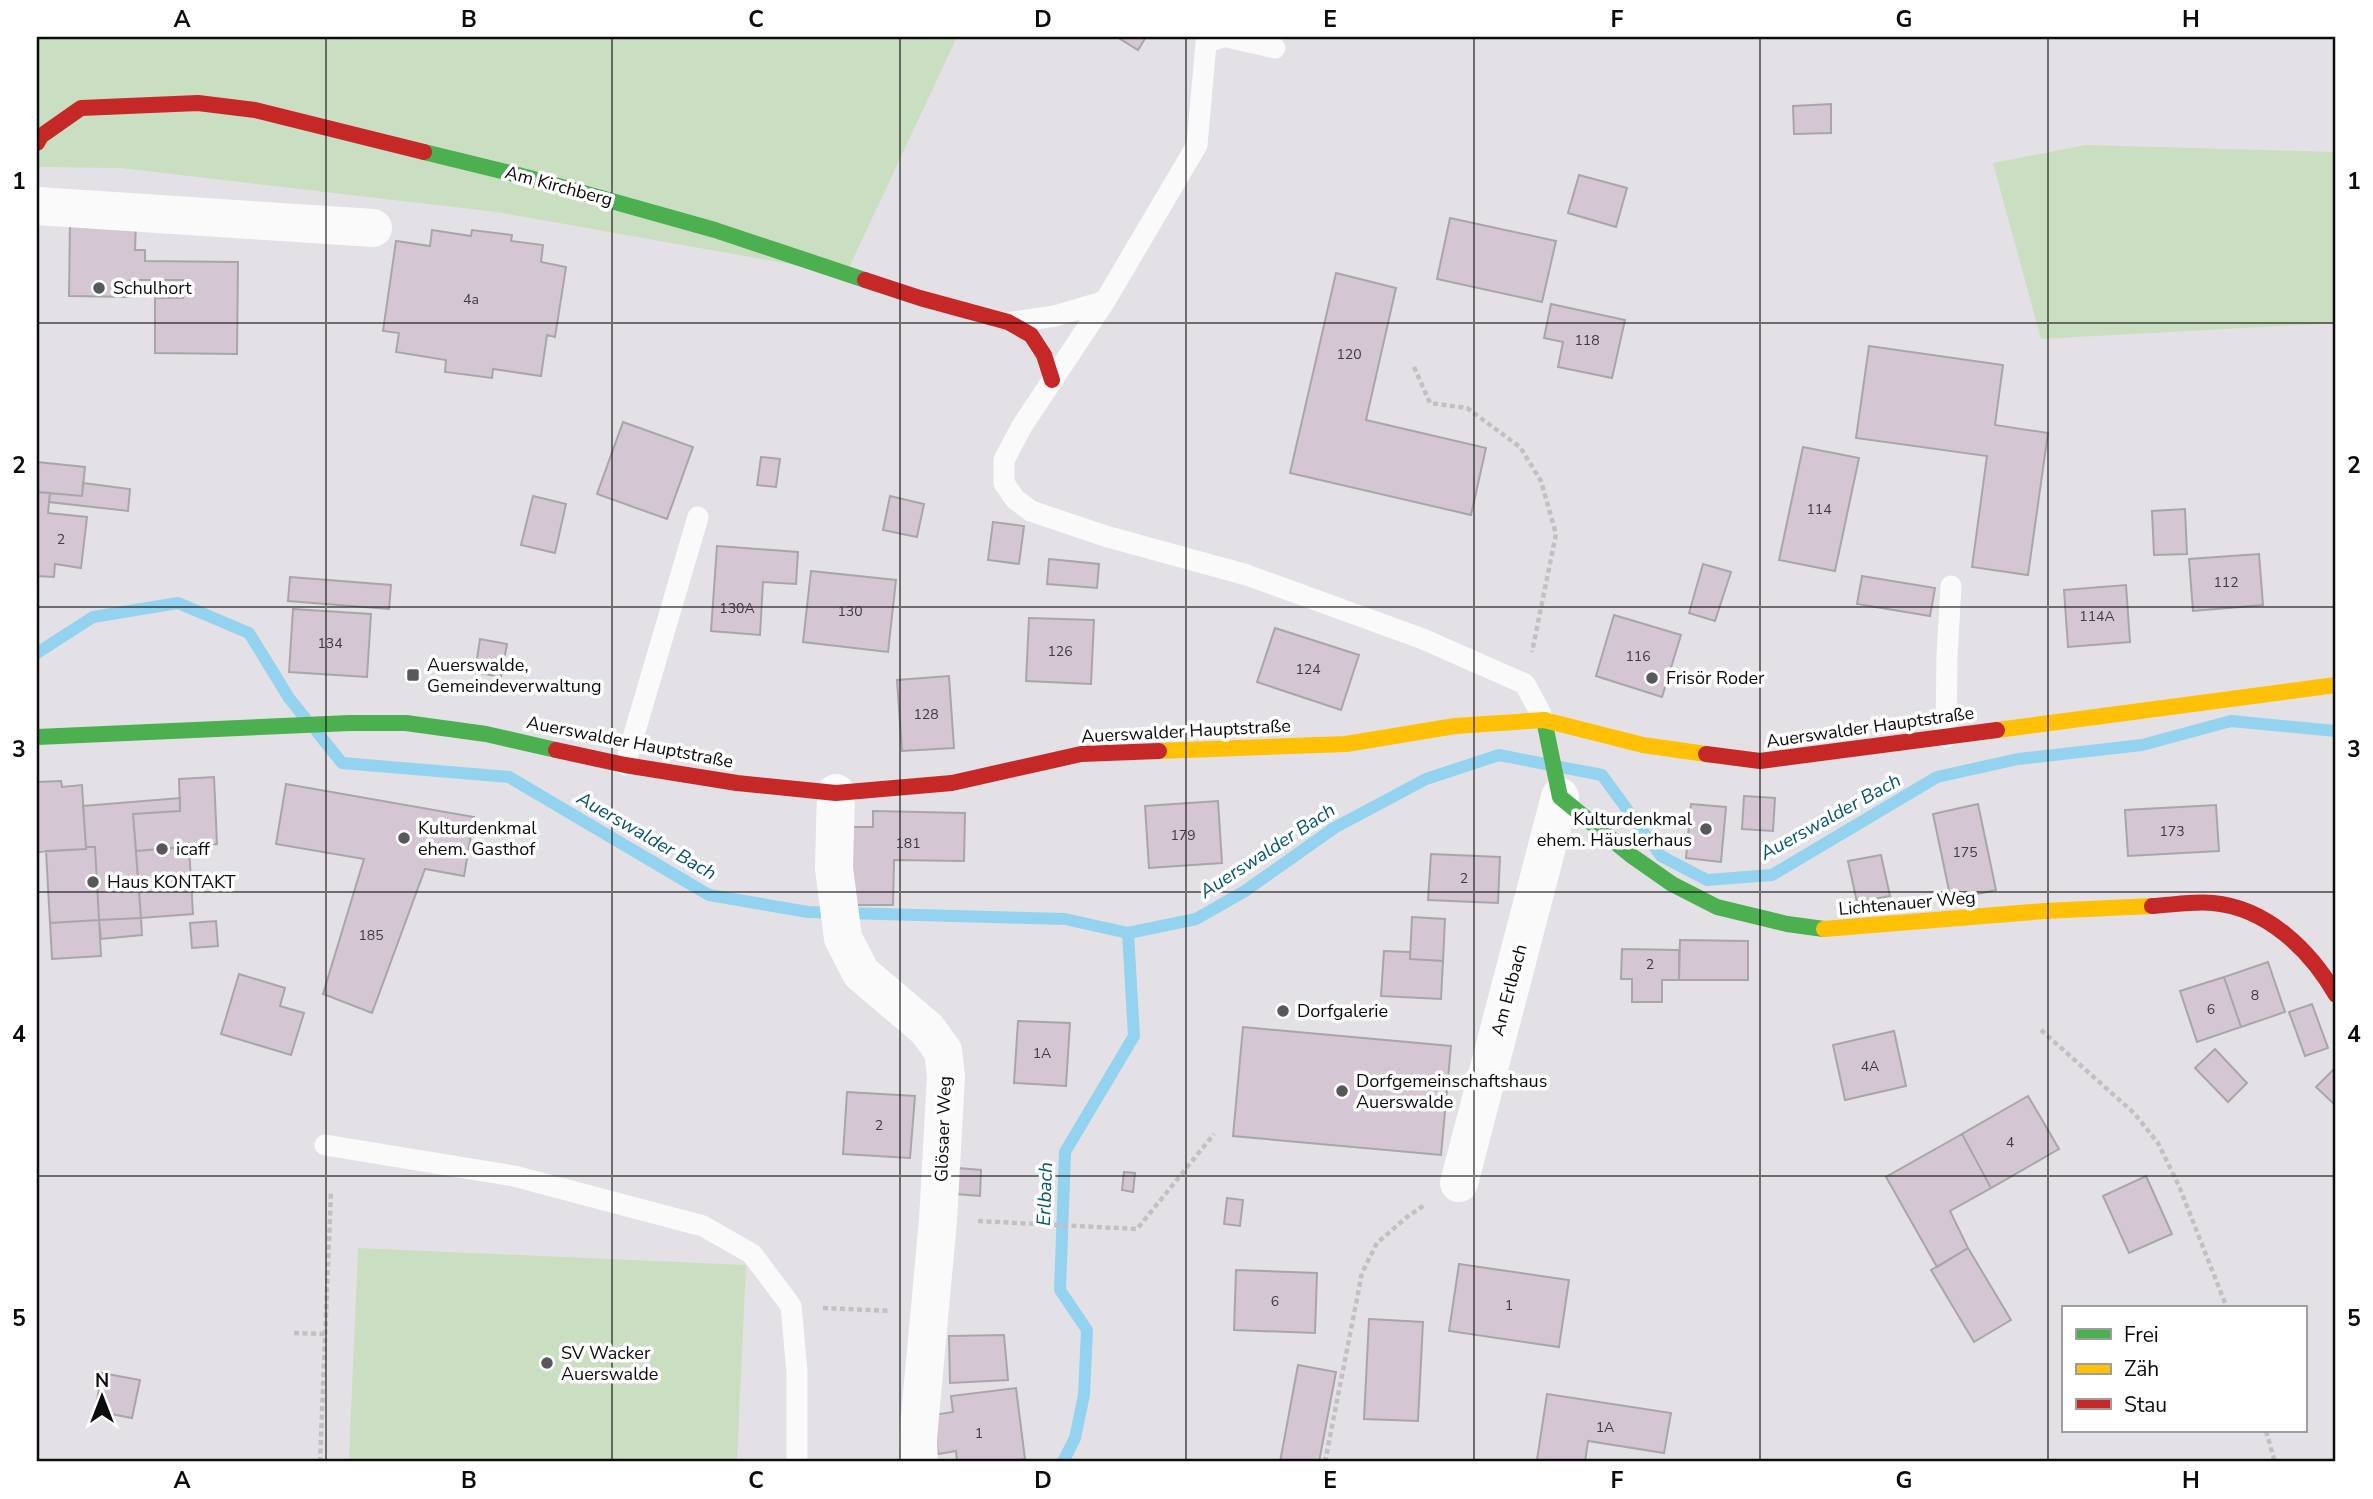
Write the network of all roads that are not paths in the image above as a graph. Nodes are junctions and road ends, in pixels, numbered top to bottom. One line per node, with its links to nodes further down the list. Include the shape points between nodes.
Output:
1 (1224, 37): 2 (lane); 6 (lane, via 1206,43 1197,145)
2 (1275, 48)
3 (37, 143): 7 (main road, Am Kirchberg, via 81,108 198,103 255,110 690,223)
4 (37, 206): 5 (street)
5 (373, 228)
6 (1105, 301): 7 (lane, via 1055,316); 8 (lane)
7 (1008, 323): 8 (main road, Am Kirchberg, via 1031,335)
8 (1052, 380): 12 (lane, via 1004,460 1004,483 1031,511 1247,575 1423,639 1525,684)
9 (698, 517): 15 (lane)
10 (1951, 586): 14 (lane)
11 (2336, 685): 14 (main road, Auerswalder Hauptstraße)
12 (1544, 720): 14 (main road, Auerswalder Hauptstraße, via 1643,745 1760,761); 16 (main road); 17 (main road, Auerswalder Hauptstraße, via 1455,726 1346,744 1081,754 953,783)
13 (37, 737): 15 (main road, Auerswalder Hauptstraße, via 406,723 486,734)
14 (1946, 737)
15 (625, 765): 17 (main road, Auerswalder Hauptstraße)
16 (1558, 789): 18 (main road, Lichtenauer Weg, via 1632,856 1717,907 1822,929 2213,903 2253,913 2288,936 2321,969); 20 (street, Am Erlbach)
17 (836, 793): 22 (street, Glösaer Weg, via 834,868 842,938 862,973 927,1029 943,1051 946,1076 938,1220)
18 (2336, 995)
19 (325, 1145): 21 (lane, via 514,1176 703,1226 752,1254 791,1306)
20 (1459, 1183)
21 (797, 1462)
22 (919, 1462)

